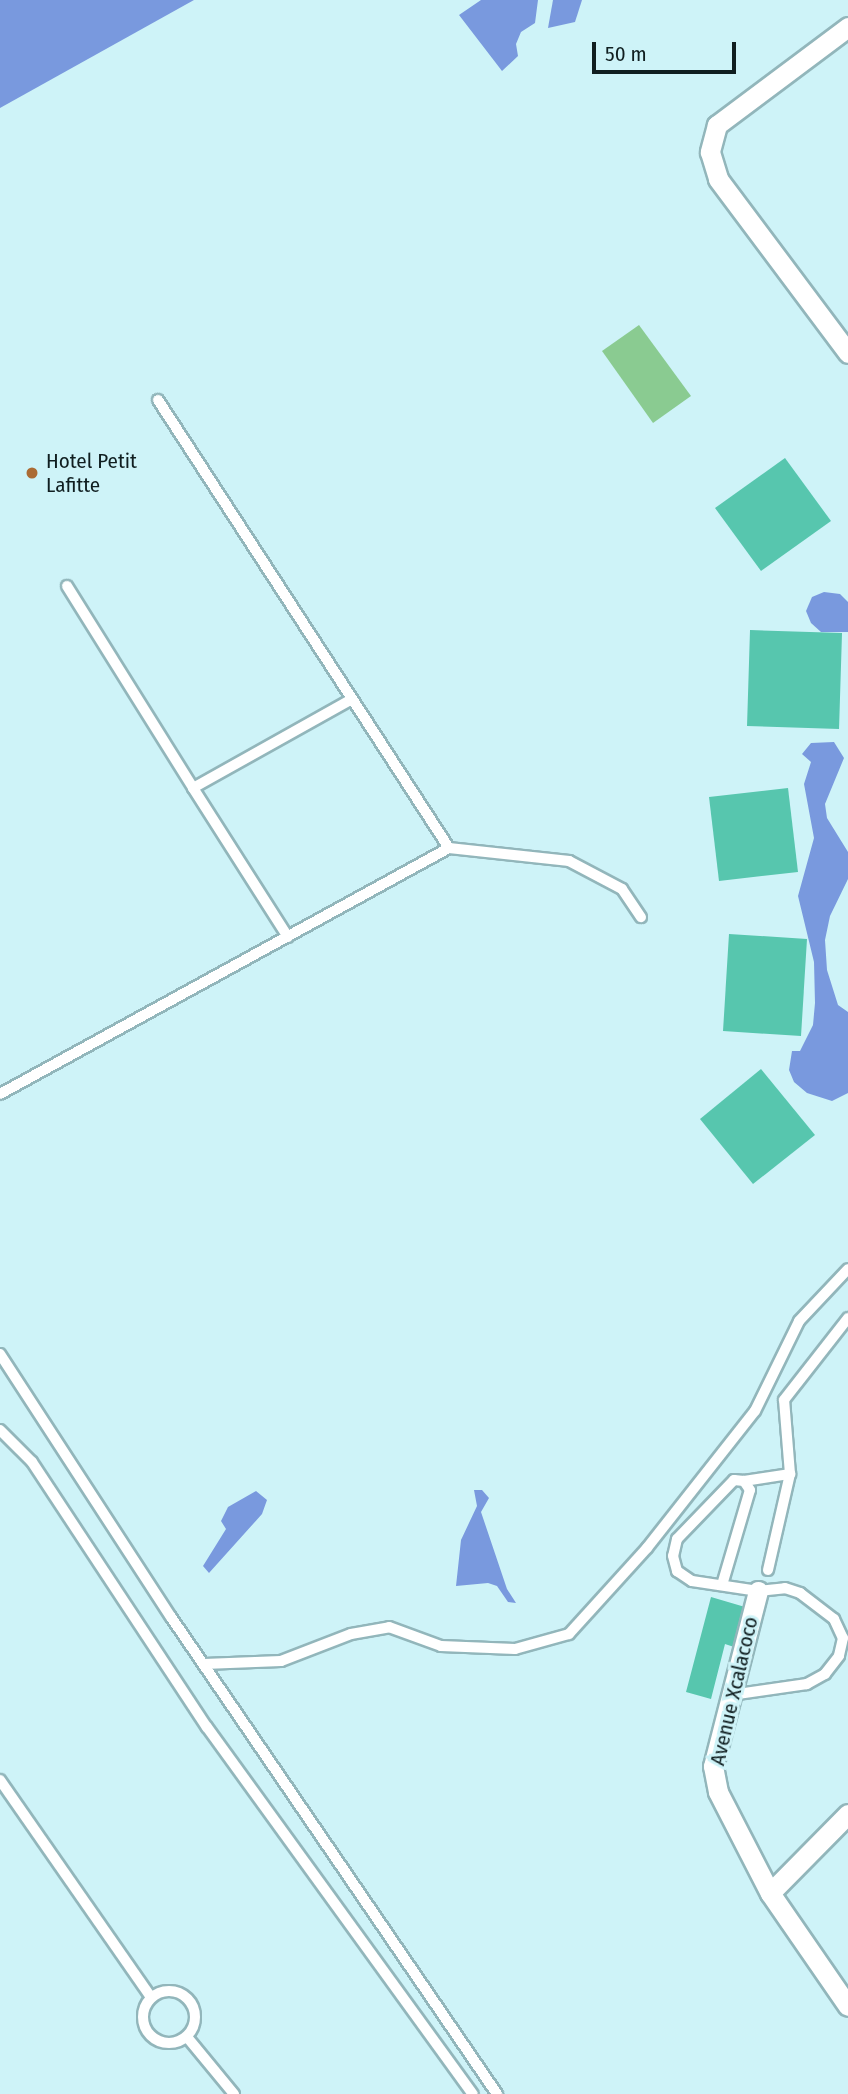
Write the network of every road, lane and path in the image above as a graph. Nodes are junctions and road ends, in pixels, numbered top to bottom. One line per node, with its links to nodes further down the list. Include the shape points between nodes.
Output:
1 (848, 27): 2 (street, via 717,125 710,152 718,179)
2 (848, 353)
3 (158, 400): 5 (lane)
4 (67, 586): 6 (lane)
5 (352, 699): 6 (lane); 7 (lane)
6 (193, 789): 9 (lane)
7 (449, 848): 8 (lane, via 569,861 622,889); 9 (lane)
8 (641, 917)
9 (288, 937): 10 (lane)
10 (0, 1094)
11 (848, 1269): 20 (lane, via 799,1321 755,1411 647,1548 569,1634 515,1649 453,1647 389,1627 351,1634 281,1661)
12 (848, 1318): 15 (lane, via 784,1400)
13 (0, 1354): 20 (lane)
14 (0, 1430): 29 (lane, via 32,1462 208,1727)
15 (790, 1474): 16 (lane); 17 (lane)
16 (744, 1480): 18 (lane, via 750,1490); 18 (lane, via 734,1480 677,1539 673,1556 677,1571 692,1581)
17 (768, 1570)
18 (722, 1585): 19 (lane)
19 (758, 1591): 21 (street, Avenue Xcalacoco); 21 (lane, via 785,1588 817,1604 834,1619 843,1638 839,1656 825,1674 807,1684)
20 (204, 1664): 30 (lane)
21 (731, 1695): 24 (street, Avenue Xcalacoco, via 713,1766 718,1793)
22 (0, 1780): 25 (lane)
23 (848, 1814): 24 (street)
24 (770, 1894): 26 (street, Avenue Xcalacoco)
25 (151, 1997): 27 (lane, via 167,1991 189,1999 195,2022); 27 (lane, via 143,2012 149,2035 172,2043)
26 (848, 2006)
27 (187, 2037): 28 (lane)
28 (234, 2094)
29 (473, 2094)
30 (497, 2094)

